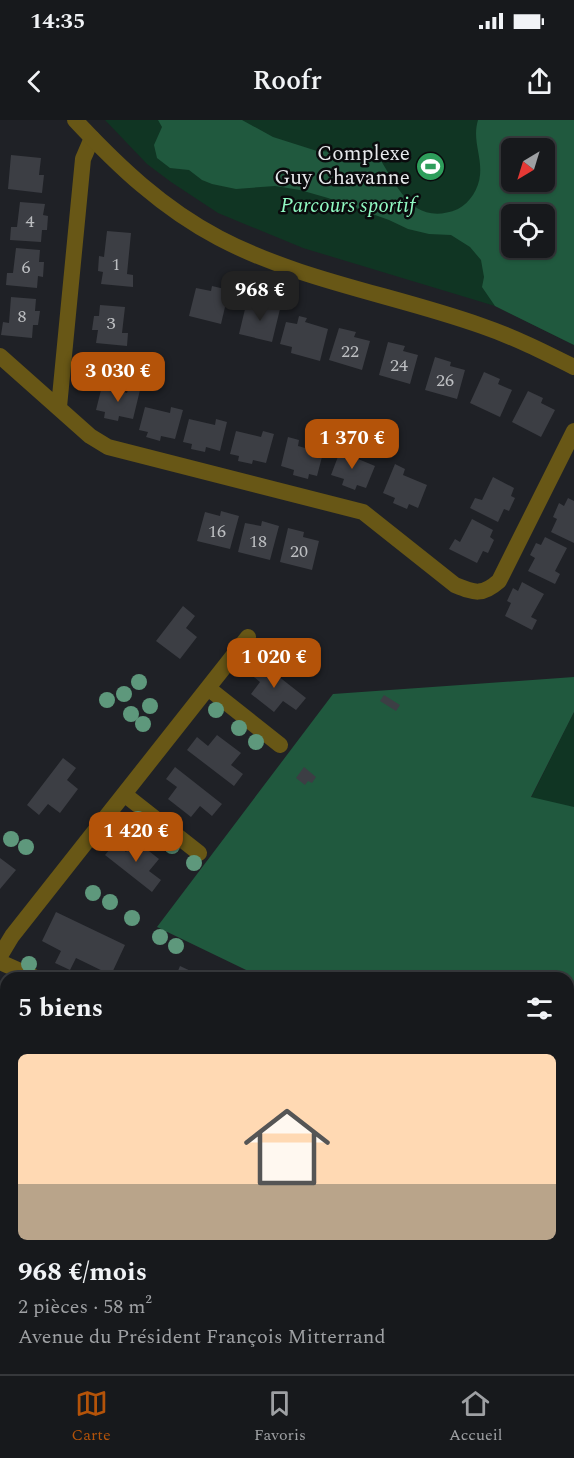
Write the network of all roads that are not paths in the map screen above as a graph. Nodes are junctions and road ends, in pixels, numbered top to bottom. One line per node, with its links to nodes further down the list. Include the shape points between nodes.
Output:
1 (75, 120): 2 (street)
2 (92, 138): 4 (street, via 160,200 237,247 482,326); 5 (street, via 83,159)
3 (0, 356): 5 (street)
4 (574, 367)
5 (59, 407): 6 (street, via 108,447 363,512 455,585 473,592 488,591 499,581)
6 (574, 431)
7 (248, 638): 8 (street)
8 (208, 688): 9 (street); 10 (street)
9 (280, 745)
10 (124, 794): 11 (street); 12 (street)
11 (199, 853)
12 (0, 956)
13 (0, 962): 14 (street)
14 (22, 972)

